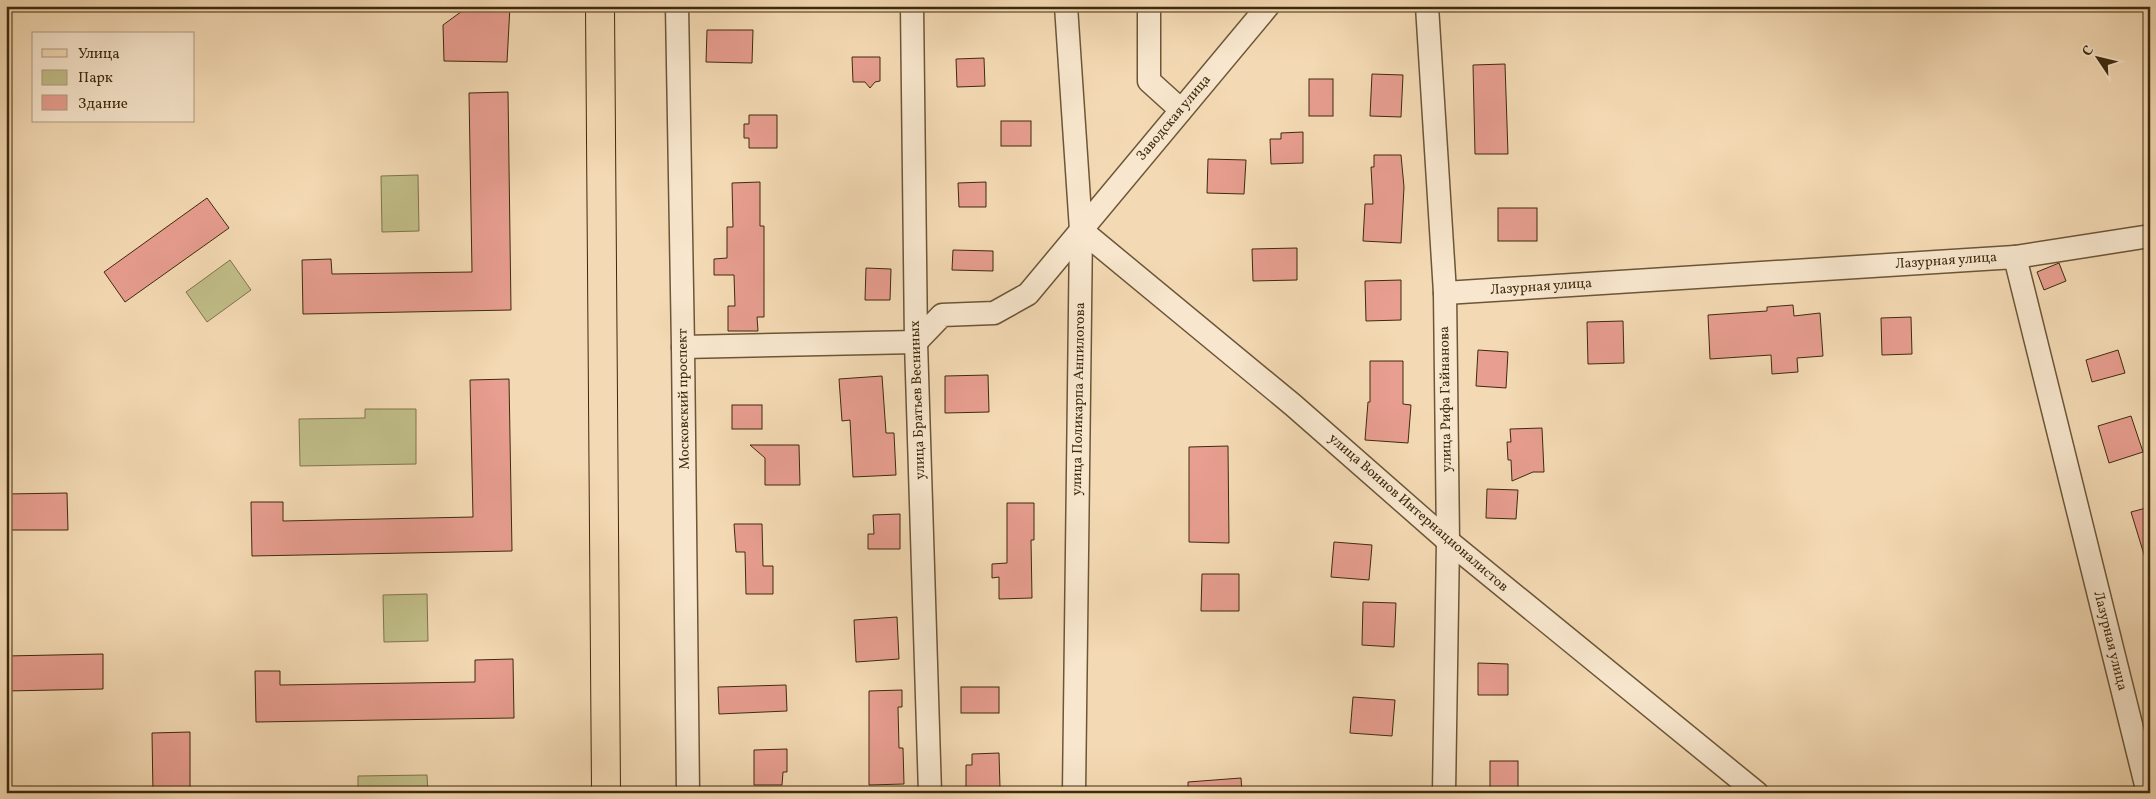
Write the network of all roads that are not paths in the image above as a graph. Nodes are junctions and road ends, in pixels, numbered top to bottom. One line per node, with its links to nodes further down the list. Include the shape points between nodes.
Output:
1 (600, 6): 16 (main road)
2 (677, 6): 14 (street, Московский проспект)
3 (912, 6): 13 (street, улица Братьев Весниных)
4 (1066, 6): 9 (street, улица Поликарпа Анпилогова)
5 (1149, 6): 8 (street, via 1149,81)
6 (1268, 6): 8 (street, Заводская улица)
7 (1427, 6): 12 (street, улица Рифа Гайнанова)
8 (1181, 110): 9 (street, Заводская улица)
9 (1082, 230): 13 (street, Заводская улица, via 1028,294 994,313 942,315); 15 (street, улица Воинов Интернационалистов, via 1293,405); 19 (street, улица Поликарпа Анпилогова)
10 (2150, 236): 11 (street)
11 (2015, 257): 12 (street, Лазурная улица); 22 (street, Лазурная улица)
12 (1445, 293): 15 (street, улица Рифа Гайнанова)
13 (916, 342): 14 (street); 18 (street, улица Братьев Весниных)
14 (684, 347): 17 (street, Московский проспект)
15 (1448, 541): 20 (street, улица Рифа Гайнанова); 21 (street, улица Воинов Интернационалистов)
16 (606, 793)
17 (688, 793)
18 (930, 793)
19 (1074, 793)
20 (1444, 793)
21 (1757, 793)
22 (2148, 793)

